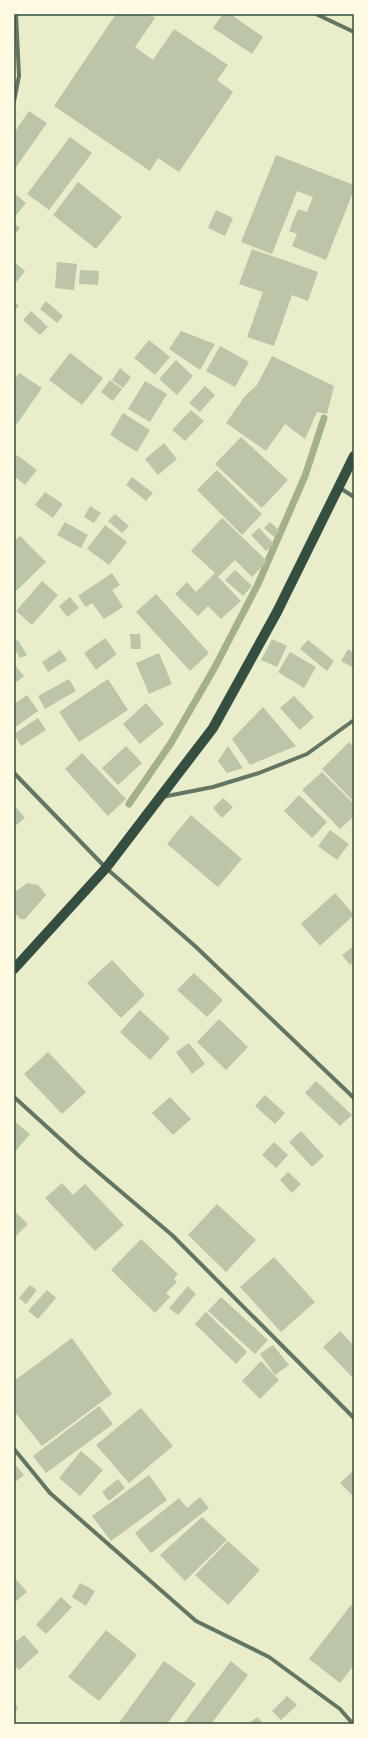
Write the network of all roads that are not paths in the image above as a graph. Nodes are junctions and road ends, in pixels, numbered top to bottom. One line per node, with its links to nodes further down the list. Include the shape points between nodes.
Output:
1 (16, 14): 4 (street, via 19,76)
2 (316, 14): 3 (street)
3 (354, 32)
4 (14, 101)
5 (354, 456): 6 (main road)
6 (338, 487): 7 (street); 10 (main road, via 278,612 213,728)
7 (354, 497)
8 (354, 720): 10 (street, via 307,754 213,788)
9 (14, 773): 11 (street)
10 (160, 798): 11 (main road)
11 (106, 868): 12 (main road); 14 (street, via 195,946)
12 (14, 969)
13 (14, 1097): 15 (street, via 172,1235)
14 (354, 1098)
15 (354, 1418)
16 (14, 1449): 17 (street, via 50,1493 196,1621 269,1657 340,1709)
17 (353, 1724)

